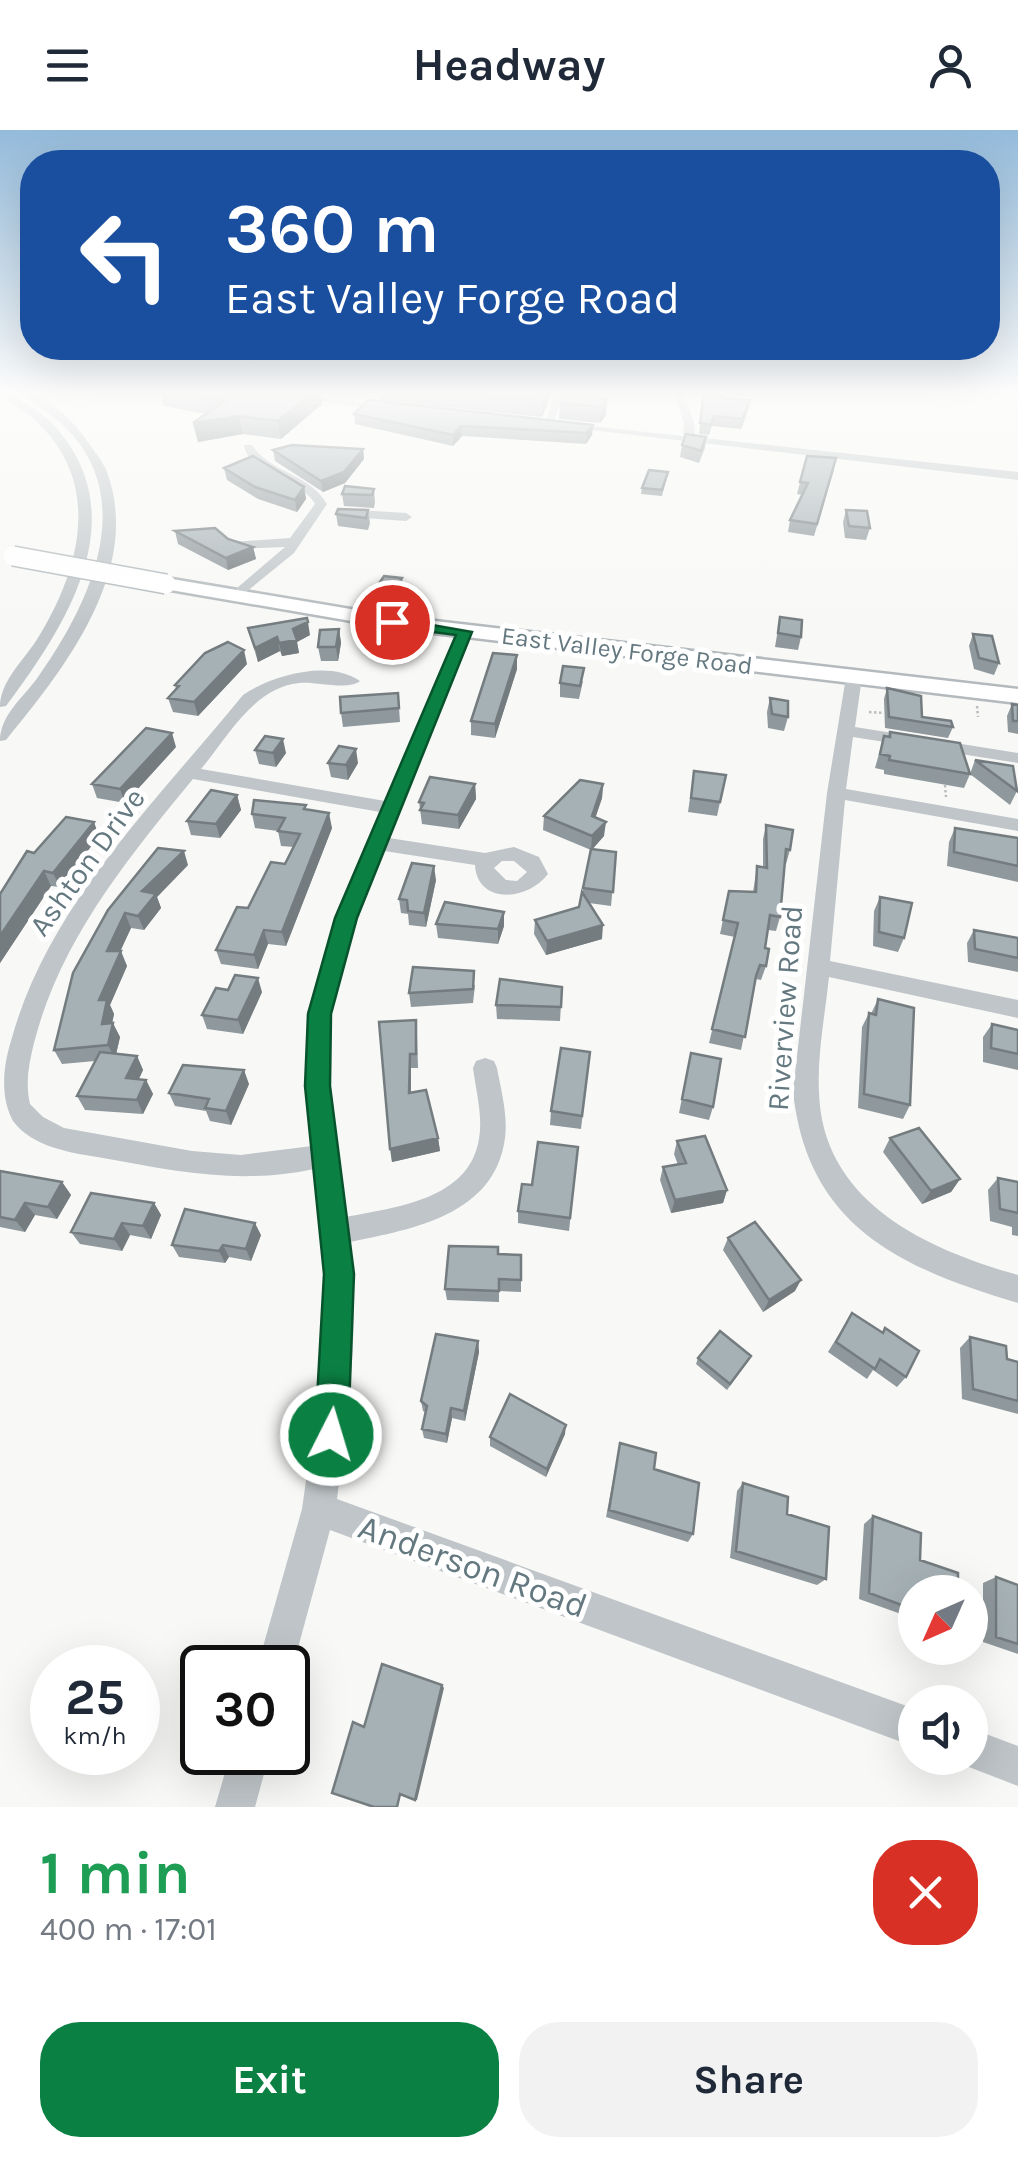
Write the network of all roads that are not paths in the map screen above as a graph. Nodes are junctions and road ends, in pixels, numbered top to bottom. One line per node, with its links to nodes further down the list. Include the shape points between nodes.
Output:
1 (79, 470): 16 (street, via 86,492 82,558 59,617)
2 (101, 470): 18 (street, via 110,537 101,576 60,658)
3 (271, 470): 6 (street, via 312,488)
4 (966, 470): 5 (street)
5 (1018, 476)
6 (318, 512): 7 (street); 8 (street)
7 (406, 517)
8 (295, 542): 9 (street); 11 (street)
9 (238, 545)
10 (6, 555): 11 (main road, East Valley Forge Road, bridge)
11 (235, 597): 12 (main road, East Valley Forge Road)
12 (465, 632): 13 (main road, East Valley Forge Road); 22 (street, Anderson Road)
13 (854, 677): 15 (main road, East Valley Forge Road); 17 (street, Riverview Road)
14 (352, 682): 20 (street, Ashton Drive, via 293,678 261,690)
15 (1018, 696)
16 (0, 702)
17 (846, 731): 19 (street); 21 (street, Riverview Road)
18 (0, 736)
19 (1018, 758)
20 (191, 773): 22 (street); 29 (street, Ashton Drive, via 88,903 47,969 15,1075)
21 (836, 794): 23 (street); 26 (street, Riverview Road)
22 (390, 808): 24 (street, Anderson Road)
23 (1018, 825)
24 (376, 843): 25 (street); 30 (street, Anderson Road, via 335,950 320,1014 318,1086)
25 (488, 860)
26 (819, 967): 27 (street); 32 (street, Riverview Road, via 806,1109 830,1176 871,1223 911,1250)
27 (1018, 1009)
28 (485, 1068): 31 (street, via 492,1140 467,1186 415,1216)
29 (12, 1119): 30 (street, Ashton Drive, via 74,1142 225,1169)
30 (326, 1155): 31 (street, Anderson Road)
31 (334, 1232): 33 (street, Anderson Road, via 339,1337)
32 (1018, 1289)
33 (320, 1509): 34 (street); 35 (street, Anderson Road)
34 (282, 1645)
35 (898, 1722)
36 (988, 1755): 37 (street)
37 (1018, 1766)
38 (244, 1775): 39 (street)
39 (235, 1807)

